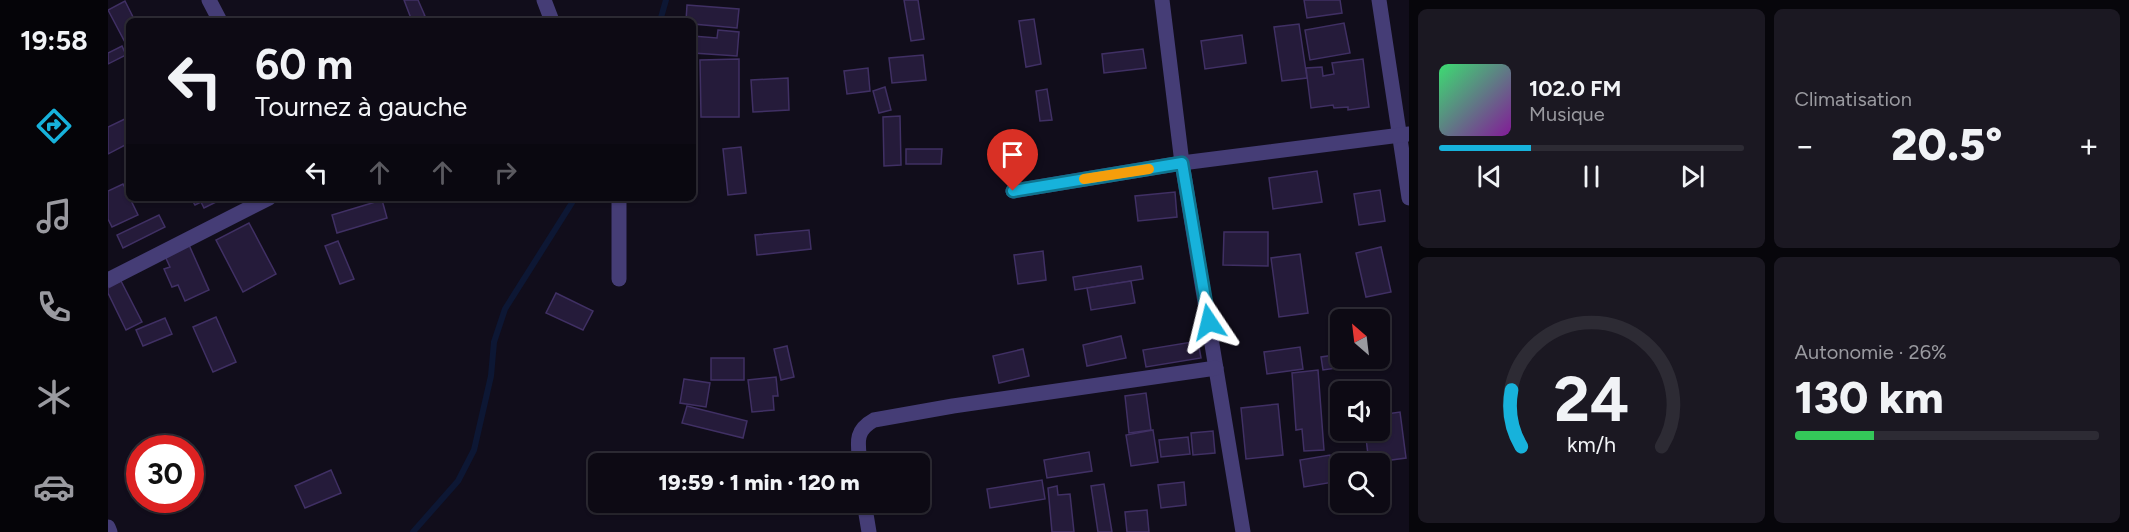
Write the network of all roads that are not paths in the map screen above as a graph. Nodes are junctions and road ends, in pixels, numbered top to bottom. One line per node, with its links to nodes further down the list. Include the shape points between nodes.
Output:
1 (209, 0): 5 (street)
2 (544, 0): 6 (street)
3 (1161, 0): 8 (street)
4 (1379, 0): 7 (street)
5 (218, 18)
6 (551, 18)
7 (1404, 135): 8 (street); 10 (street)
8 (1182, 163): 9 (street); 15 (street)
9 (1013, 191)
10 (1409, 198)
11 (263, 201): 14 (street)
12 (619, 201): 13 (street)
13 (620, 279)
14 (108, 280)
15 (1216, 368): 16 (street, via 874,420 860,432); 21 (street)
16 (859, 453)
17 (866, 513): 20 (street)
18 (108, 527): 19 (street)
19 (110, 532)
20 (869, 532)
21 (1243, 532)

